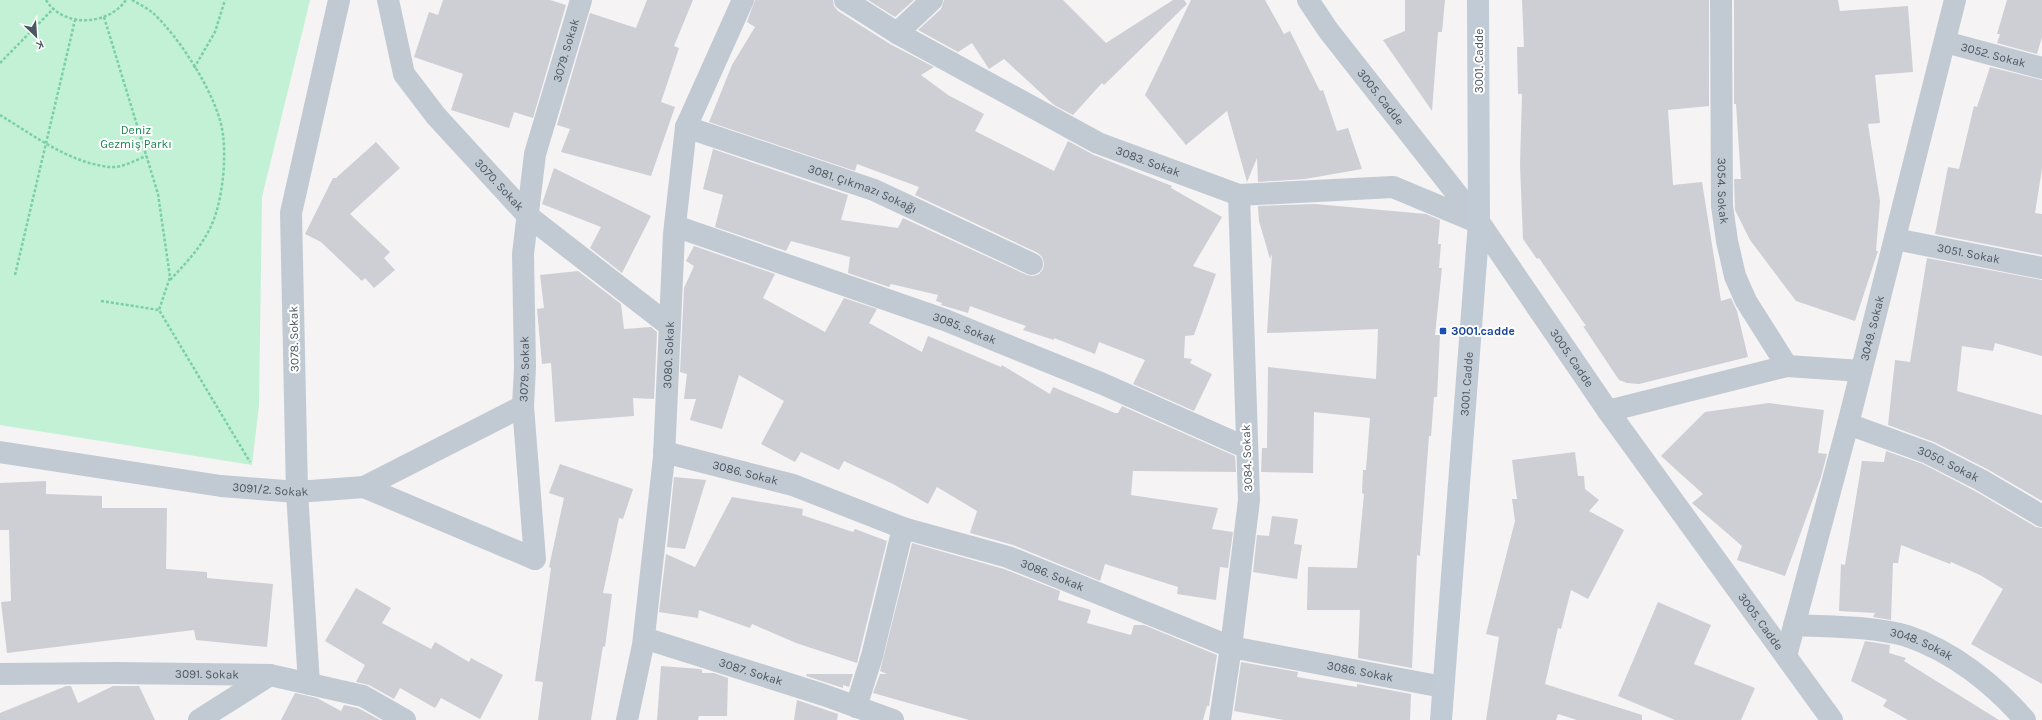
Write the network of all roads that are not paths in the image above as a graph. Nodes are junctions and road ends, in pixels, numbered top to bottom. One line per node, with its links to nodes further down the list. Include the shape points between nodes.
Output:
1 (339, 0): 32 (street, 3078. Sokak, via 291,213)
2 (388, 0): 16 (street, 3070. Sokak, via 404,74 436,116)
3 (581, 0): 16 (street, 3079. Sokak, via 535,154)
4 (743, 0): 14 (street, 3080. Sokak)
5 (845, 0): 11 (street, 3083. Sokak)
6 (932, 0): 11 (street)
7 (1308, 0): 17 (street, 3005. Cadde, via 1328,30)
8 (1478, 0): 17 (street, 3001. Cadde)
9 (1721, 0): 23 (street, 3054. Sokak, via 1722,206 1726,241 1735,276 1746,301)
10 (1955, 0): 12 (street, 3049. Sokak)
11 (897, 34): 15 (street, 3083. Sokak, via 1098,143)
12 (1945, 42): 13 (street, 3052. Sokak); 19 (street, 3049. Sokak)
13 (2042, 68)
14 (686, 127): 18 (street, 3080. Sokak); 20 (street, 3081. Çıkmazı Sokağı, via 874,190)
15 (1239, 195): 17 (street, 3083. Sokak, via 1393,187); 28 (street, 3084. Sokak)
16 (528, 216): 22 (street, 3070. Sokak); 25 (street, 3079. Sokak, via 523,254)
17 (1479, 222): 26 (street, 3005. Cadde); 42 (street, 3001. Cadde)
18 (675, 226): 22 (street, 3080. Sokak); 28 (street, 3085. Sokak, via 945,320 1103,384)
19 (1895, 239): 21 (street, 3051. Sokak); 24 (street, 3049. Sokak)
20 (1032, 264)
21 (2042, 268)
22 (670, 326): 30 (street, 3080. Sokak)
23 (1788, 366): 24 (street); 26 (street)
24 (1861, 371): 27 (street, 3049. Sokak)
25 (523, 406): 31 (street, 3091/2. Sokak); 31 (street, 3079. Sokak, via 536,559)
26 (1608, 411): 38 (street, 3005. Cadde)
27 (1848, 424): 33 (street, 3050. Sokak, via 1928,453 1981,480); 35 (street, 3049. Sokak)
28 (1247, 448): 37 (street, 3084. Sokak, via 1249,500)
29 (0, 452): 32 (street, 3091/2. Sokak, via 221,486)
30 (664, 452): 34 (street, 3086. Sokak, via 793,485); 36 (street, 3080. Sokak)
31 (364, 487): 32 (street, 3091/2. Sokak)
32 (297, 492): 41 (street, 3078. Sokak)
33 (2042, 516)
34 (903, 528): 37 (street, 3086. Sokak, via 1008,557); 43 (street, via 872,656)
35 (1794, 624): 38 (street, 3049. Sokak); 51 (street, 3048. Sokak, via 1867,629 1906,636 1945,653 1985,680)
36 (644, 638): 43 (street, 3087. Sokak); 46 (street, 3080. Sokak)
37 (1231, 647): 42 (street, 3086. Sokak); 48 (street, 3084. Sokak)
38 (1786, 656): 50 (street, 3005. Cadde)
39 (0, 674): 40 (street, 3091. Sokak)
40 (270, 675): 41 (street, 3091. Sokak); 44 (street)
41 (309, 684): 45 (street, 3091. Sokak, via 363,696)
42 (1443, 687): 49 (street, 3001. Cadde)
43 (856, 707): 47 (street, 3087. Sokak)
44 (199, 720)
45 (405, 720)
46 (627, 720)
47 (893, 720)
48 (1220, 720)
49 (1441, 720)
50 (1832, 720)
51 (2025, 720)

